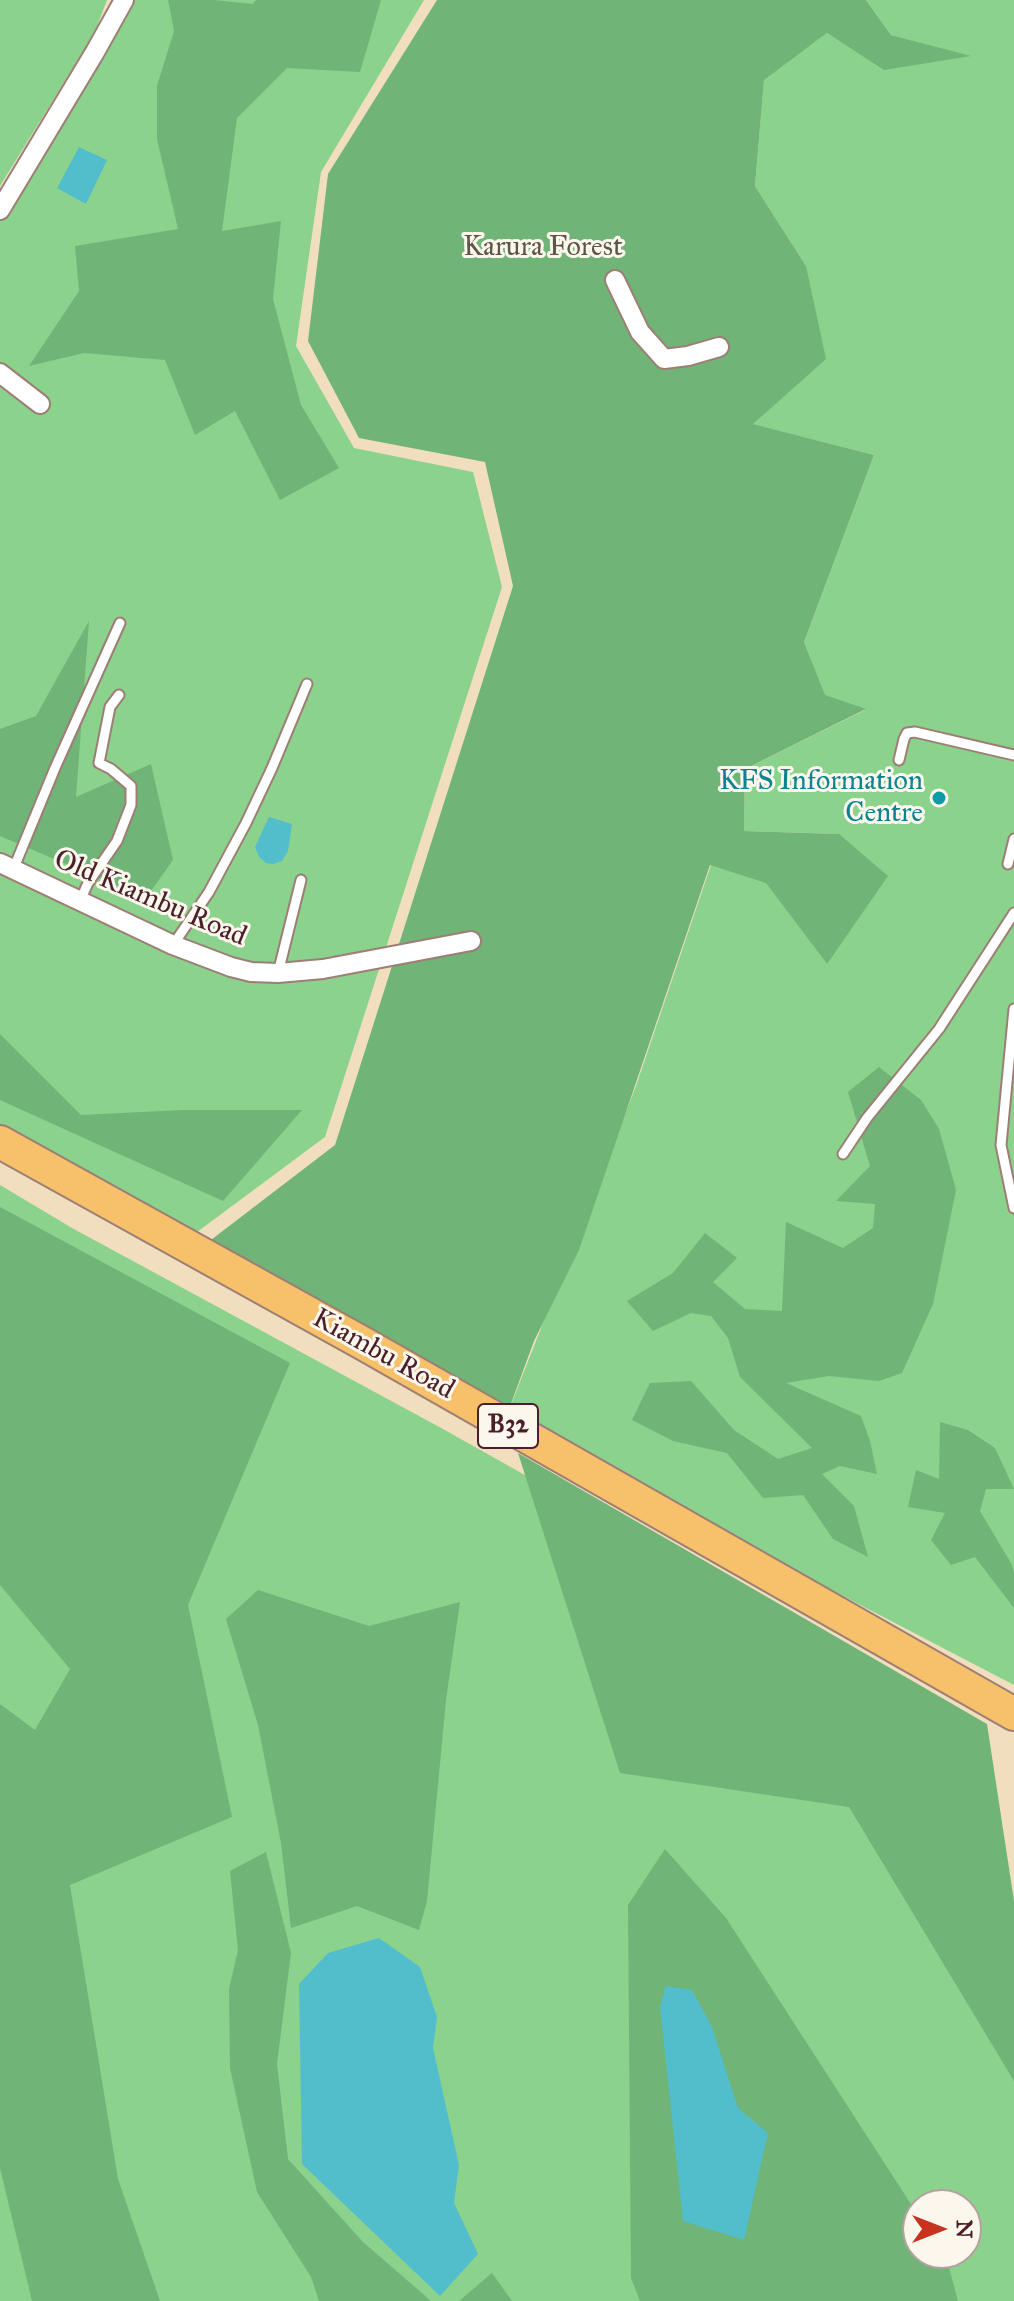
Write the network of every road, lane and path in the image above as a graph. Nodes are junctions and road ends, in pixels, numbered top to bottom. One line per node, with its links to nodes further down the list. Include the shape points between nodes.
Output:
1 (124, 0): 2 (street)
2 (0, 210)
3 (615, 280): 4 (street, via 640,332 664,359)
4 (719, 347)
5 (0, 373): 6 (street)
6 (40, 404)
7 (120, 623): 14 (lane)
8 (307, 684): 19 (lane, via 246,823)
9 (119, 695): 16 (lane, via 110,707 99,763 131,786 131,805 117,841)
10 (1014, 755): 11 (lane, via 915,732 907,733)
11 (899, 760)
12 (1014, 839): 13 (lane)
13 (1008, 864)
14 (7, 867): 16 (street, Old Kiambu Road)
15 (301, 880): 20 (lane)
16 (80, 901): 19 (street, Old Kiambu Road)
17 (1014, 913): 23 (lane, via 939,1029)
18 (471, 941): 20 (street, Old Kiambu Road)
19 (173, 945): 20 (street, Old Kiambu Road, via 231,967)
20 (278, 973)
21 (1014, 1009): 24 (lane, via 1001,1145)
22 (0, 1142): 25 (highway, Kiambu Road / B32)
23 (843, 1154)
24 (1014, 1208)
25 (1014, 1714)

